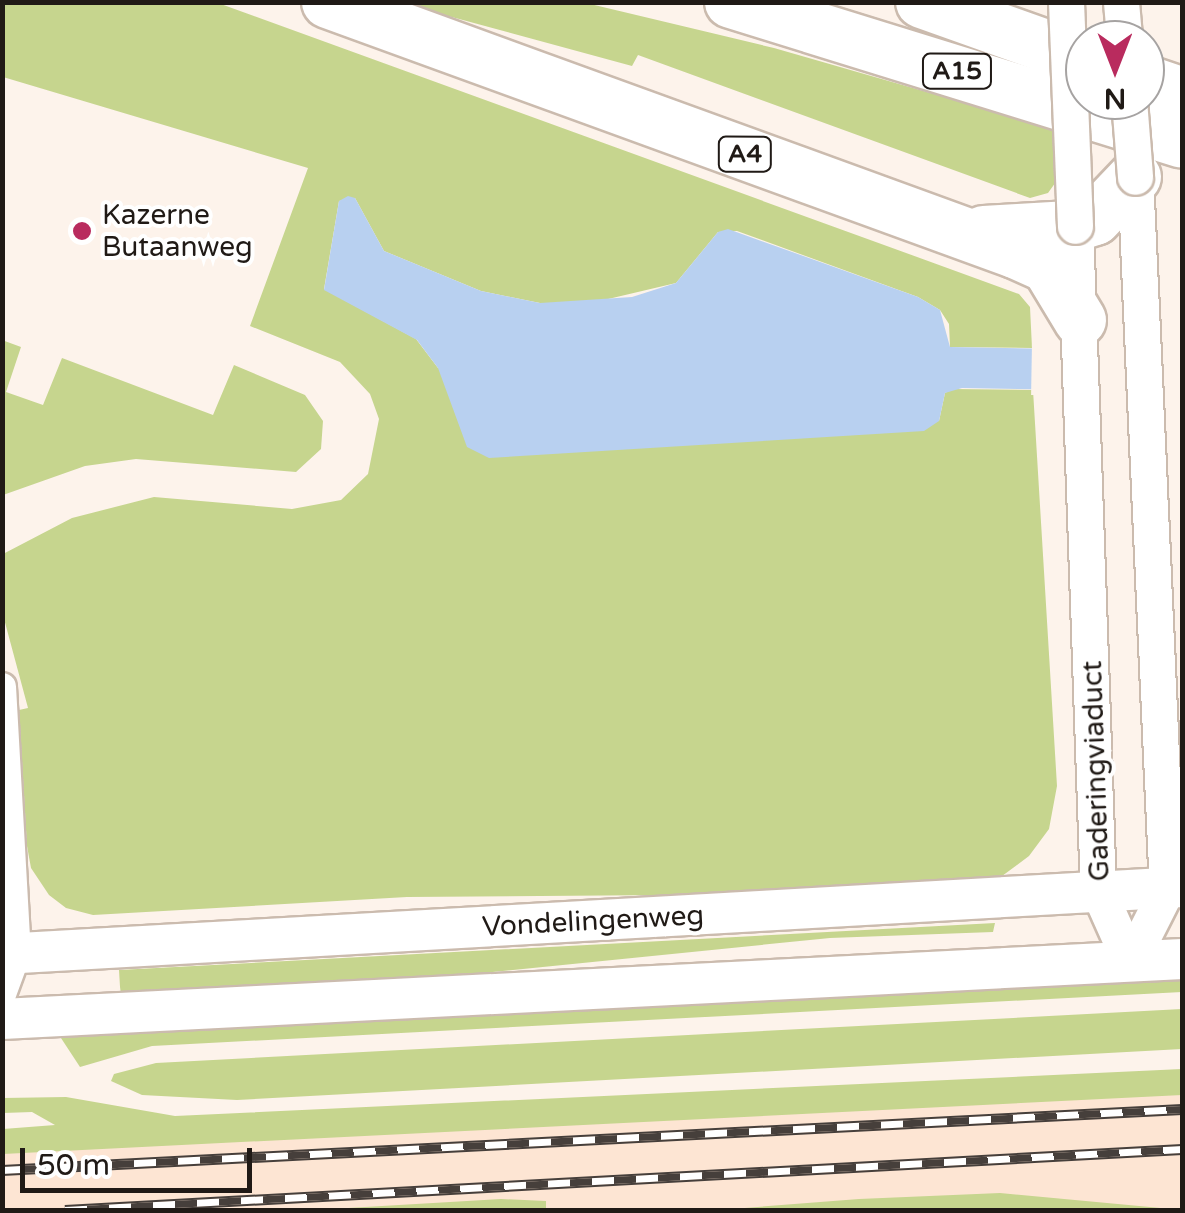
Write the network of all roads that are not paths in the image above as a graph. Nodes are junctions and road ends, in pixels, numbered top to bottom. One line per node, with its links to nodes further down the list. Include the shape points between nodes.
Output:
1 (328, 2): 10 (highway, A4)
2 (731, 2): 7 (highway, A15)
3 (922, 2): 5 (highway)
4 (1066, 2): 9 (street, Gaderingviaduct, bridge)
5 (1065, 53)
6 (1131, 120): 8 (street, bridge)
7 (1182, 142)
8 (1136, 177): 9 (highway, via 1113,205); 13 (street, via 1157,664)
9 (1075, 226): 10 (highway, A4); 11 (street, Gaderingviaduct)
10 (962, 232): 11 (highway, A4, via 1048,267)
11 (1080, 320): 14 (street, Gaderingviaduct)
12 (5, 696): 15 (street)
13 (1175, 888): 14 (main road, Vondelingenweg); 17 (street)
14 (1098, 890): 15 (main road, Vondelingenweg); 17 (street, Gaderingviaduct)
15 (10, 953): 18 (street)
16 (1182, 959): 17 (main road)
17 (1130, 962): 19 (main road)
18 (2, 994)
19 (2, 1018)

